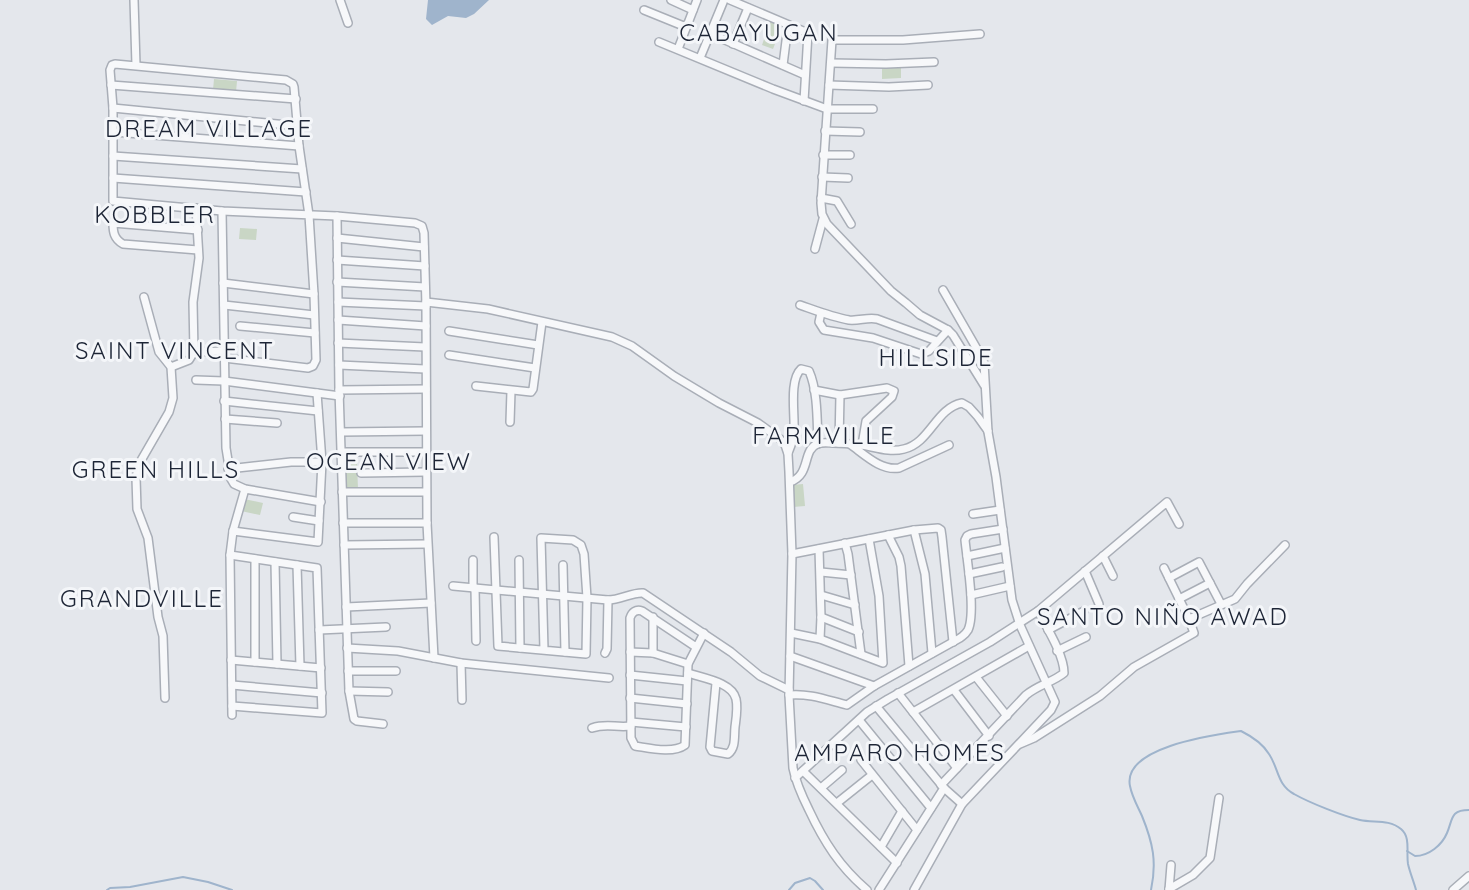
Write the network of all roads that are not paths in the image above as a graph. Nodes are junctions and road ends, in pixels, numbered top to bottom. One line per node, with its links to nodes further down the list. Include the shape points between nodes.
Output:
1 (134, 0): 21 (street)
2 (340, 0): 10 (street)
3 (671, 0): 9 (street)
4 (697, 0): 9 (street)
5 (724, 0): 13 (street)
6 (730, 0): 7 (street)
7 (748, 8): 11 (street); 16 (street)
8 (644, 10): 12 (street)
9 (693, 10): 12 (street)
10 (348, 23)
11 (788, 25): 22 (street); 23 (street, via 808,33)
12 (686, 27): 17 (street)
13 (709, 33): 16 (street); 18 (street)
14 (980, 34): 19 (street, via 895,41 832,40)
15 (659, 42): 17 (street)
16 (733, 44): 22 (street)
17 (678, 49): 18 (street)
18 (700, 58): 28 (street)
19 (831, 62): 20 (street); 24 (street)
20 (934, 62)
21 (136, 65): 26 (street, via 112,65); 27 (street, via 286,80 293,84)
22 (783, 65): 23 (street)
23 (805, 75): 28 (street)
24 (829, 85): 25 (street); 30 (street)
25 (928, 85)
26 (111, 86): 27 (street); 29 (street)
27 (296, 99): 32 (street)
28 (804, 101): 30 (street)
29 (113, 108): 32 (street); 34 (street)
30 (827, 109): 31 (street); 33 (street)
31 (873, 109)
32 (298, 126): 36 (street)
33 (825, 131): 35 (street); 37 (street)
34 (114, 132): 36 (street); 39 (street)
35 (860, 132)
36 (299, 146): 40 (street)
37 (824, 155): 38 (street); 41 (street)
38 (850, 155)
39 (113, 156): 40 (street); 42 (street)
40 (302, 169): 44 (street)
41 (822, 177): 43 (street); 45 (street)
42 (113, 178): 44 (street); 46 (street, via 113,201)
43 (848, 178)
44 (306, 192): 48 (street)
45 (821, 198): 50 (street); 51 (street, via 836,201)
46 (196, 208): 47 (street); 52 (street)
47 (222, 211): 48 (street); 60 (street)
48 (309, 215): 49 (street); 63 (street)
49 (337, 216): 53 (street); 54 (street, via 419,224)
50 (824, 219): 55 (street); 75 (street, via 891,291)
51 (851, 224)
52 (198, 230): 56 (street); 56 (street, via 113,223 114,235 122,244)
53 (337, 238): 54 (street); 57 (street)
54 (424, 247): 58 (street)
55 (815, 249)
56 (198, 250): 82 (street)
57 (337, 260): 58 (street); 59 (street)
58 (425, 266): 61 (street)
59 (337, 282): 61 (street); 65 (street)
60 (223, 284): 63 (street); 67 (street)
61 (425, 287): 66 (street)
62 (943, 290): 93 (street, via 981,356)
63 (314, 294): 70 (street)
64 (144, 297): 86 (street, via 159,352)
65 (338, 302): 66 (street); 71 (street)
66 (426, 304): 72 (street, via 488,309); 74 (street)
67 (223, 305): 70 (street); 83 (street)
68 (800, 305): 69 (street)
69 (821, 313): 78 (street, via 854,320 871,317); 78 (street, via 819,322 824,330 873,338 921,354)
70 (314, 315): 77 (street)
71 (338, 320): 74 (street); 79 (street)
72 (542, 322): 80 (street); 114 (street, via 622,341 773,433)
73 (240, 326): 77 (street)
74 (426, 326): 81 (street)
75 (948, 330): 78 (street); 93 (street)
76 (449, 331): 80 (street)
77 (315, 333): 83 (street, via 316,360 310,368)
78 (937, 341)
79 (338, 343): 81 (street); 85 (street)
80 (538, 345): 87 (street)
81 (425, 347): 88 (street)
82 (194, 352): 83 (street); 86 (street, via 189,360)
83 (224, 355): 90 (street)
84 (449, 355): 87 (street)
85 (339, 365): 88 (street); 97 (street)
86 (171, 367): 234 (street, via 172,405 139,464 136,478 137,509 148,538 163,636)
87 (535, 368): 95 (street, via 531,392)
88 (425, 369): 92 (street)
89 (196, 380): 90 (street)
90 (224, 381): 96 (street); 99 (street)
91 (476, 386): 95 (street)
92 (426, 389): 97 (street); 104 (street)
93 (986, 389): 106 (street)
94 (814, 390): 98 (street); 108 (street); 114 (street, via 809,371 799,370)
95 (511, 391): 102 (street)
96 (317, 393): 97 (street); 100 (street)
97 (339, 393): 105 (street)
98 (840, 395): 107 (street); 111 (street, via 887,388 894,391 866,422)
99 (224, 401): 100 (street); 101 (street)
100 (318, 411): 115 (street)
101 (225, 419): 103 (street); 116 (street)
102 (510, 422)
103 (276, 423)
104 (426, 431): 105 (street); 113 (street)
105 (341, 432): 112 (street)
106 (988, 432): 111 (street, via 962,403 954,404 907,449); 124 (street)
107 (839, 443): 108 (street); 109 (street)
108 (818, 444): 119 (street, via 801,476)
109 (850, 444): 110 (street, via 893,469); 111 (street)
110 (948, 444)
111 (862, 445)
112 (341, 452): 113 (street); 121 (street)
113 (426, 452): 117 (street)
114 (788, 454): 119 (street)
115 (322, 462): 116 (street); 123 (street)
116 (228, 469): 120 (street, via 234,484)
117 (426, 472): 118 (street); 122 (street)
118 (361, 473)
119 (790, 482): 143 (street)
120 (245, 489): 123 (street); 133 (street)
121 (342, 492): 122 (street); 128 (street)
122 (426, 492): 129 (street)
123 (321, 502): 127 (street)
124 (1000, 510): 125 (street); 131 (street)
125 (973, 514)
126 (293, 517): 127 (street)
127 (319, 521): 133 (street, via 318,542)
128 (343, 523): 129 (street); 139 (street)
129 (427, 523): 137 (street)
130 (1179, 524): 146 (street, via 1167,502)
131 (1003, 529): 141 (street); 145 (street, via 967,536)
132 (914, 530): 134 (street); 195 (street, via 938,528 942,532); 206 (street, via 925,574)
133 (233, 531): 144 (street)
134 (888, 535): 136 (street); 216 (street, via 901,566)
135 (494, 537): 165 (street)
136 (869, 539): 138 (street); 207 (street, via 879,596 883,663)
137 (427, 544): 139 (street); 174 (street)
138 (845, 544): 142 (street); 158 (street)
139 (344, 545): 178 (street)
140 (1285, 545): 177 (street, via 1235,599)
141 (1005, 548): 145 (street); 163 (street)
142 (819, 550): 143 (street); 156 (street)
143 (792, 554): 190 (street)
144 (230, 555): 147 (street); 210 (street)
145 (967, 556): 157 (street)
146 (1103, 556): 155 (street); 159 (street)
147 (255, 559): 150 (street); 211 (street)
148 (472, 560): 164 (street)
149 (519, 560): 166 (street)
150 (275, 562): 151 (street); 213 (street)
151 (297, 565): 187 (street, via 317,568); 215 (street)
152 (563, 565): 170 (street)
153 (1002, 568): 157 (street)
154 (1164, 568): 160 (street)
155 (1086, 571): 176 (street); 179 (street)
156 (821, 572): 158 (street); 168 (street)
157 (969, 574): 169 (street)
158 (851, 575): 175 (street)
159 (1113, 576)
160 (1169, 578): 161 (street, via 1199,562); 172 (street)
161 (1210, 583): 172 (street); 177 (street)
162 (453, 586): 164 (street)
163 (1010, 586): 169 (street); 184 (street)
164 (474, 588): 165 (street); 194 (street)
165 (496, 589): 166 (street); 199 (street, via 498,646)
166 (519, 591): 167 (street); 199 (street)
167 (541, 594): 170 (street); 171 (street, via 541,538 573,540 583,549); 200 (street)
168 (821, 595): 175 (street); 182 (street)
169 (971, 595): 195 (street, via 967,632)
170 (563, 596): 171 (street); 201 (street)
171 (587, 598): 173 (street); 201 (street, via 586,654)
172 (1180, 599): 183 (street)
173 (608, 600): 191 (street, via 643,593); 204 (street)
174 (431, 603): 178 (street); 209 (street)
175 (855, 604): 189 (street)
176 (1099, 604)
177 (1221, 604): 183 (street)
178 (346, 607): 186 (street)
179 (1038, 611): 184 (street); 188 (street)
180 (1084, 611): 188 (street)
181 (653, 617): 197 (street); 202 (street, via 639,610 632,613); 205 (street)
182 (821, 617): 189 (street); 193 (street)
183 (1189, 619): 247 (street, via 1192,634)
184 (1020, 625): 196 (street); 233 (street)
185 (386, 626): 186 (street)
186 (346, 628): 187 (street); 198 (street)
187 (319, 630): 217 (street)
188 (1048, 630): 203 (street)
189 (859, 632): 207 (street)
190 (791, 633): 193 (street); 208 (street)
191 (704, 634): 197 (street); 232 (street)
192 (1086, 637): 203 (street)
193 (820, 639): 207 (street)
194 (476, 641)
195 (953, 642): 206 (street)
196 (1029, 646): 222 (street); 225 (street)
197 (696, 647): 214 (street)
198 (347, 648): 209 (street); 218 (street)
199 (520, 649): 200 (street)
200 (544, 650): 201 (street)
201 (565, 652)
202 (630, 652): 205 (street); 220 (street)
203 (1057, 652): 225 (street, via 1064,673)
204 (605, 653)
205 (653, 653): 214 (street)
206 (932, 653): 216 (street)
207 (862, 654)
208 (790, 656): 227 (street); 232 (street)
209 (434, 658): 212 (street)
210 (231, 660): 211 (street); 226 (street)
211 (255, 662): 213 (street)
212 (461, 663): 223 (street); 236 (street)
213 (277, 664): 215 (street)
214 (688, 664): 221 (street)
215 (300, 666): 217 (street)
216 (909, 666): 227 (street)
217 (321, 668): 231 (street)
218 (348, 671): 219 (street); 229 (street)
219 (396, 671)
220 (630, 675): 221 (street); 235 (street)
221 (687, 677): 224 (street); 237 (street)
222 (976, 677): 228 (street); 240 (street)
223 (609, 678)
224 (716, 683): 224 (street, via 710,747 728,754 734,748 736,700 730,689)
225 (1045, 683): 240 (street); 247 (street, via 1055,700 1053,707)
226 (232, 685): 231 (street); 231 (street, via 232,710 322,713)
227 (874, 686): 232 (street, via 847,705)
228 (954, 690): 239 (street); 246 (street)
229 (349, 691): 230 (street); 242 (street, via 356,721)
230 (388, 692)
231 (322, 693)
232 (789, 693): 253 (street)
233 (898, 693): 238 (street); 239 (street)
234 (165, 698)
235 (631, 698): 237 (street); 243 (street)
236 (462, 700)
237 (687, 704): 244 (street)
238 (876, 706): 241 (street); 254 (street)
239 (914, 712): 249 (street)
240 (1007, 716): 246 (street)
241 (859, 720): 251 (street); 259 (street)
242 (383, 724)
243 (631, 724): 244 (street); 244 (street, via 635,746 676,749 685,745); 245 (street)
244 (686, 727)
245 (592, 728)
246 (989, 736): 249 (street)
247 (1019, 744): 258 (street)
248 (861, 760): 252 (street)
249 (957, 768): 254 (street)
250 (842, 769): 255 (street)
251 (803, 771): 253 (street); 255 (street)
252 (872, 775): 257 (street); 260 (street)
253 (795, 778): 266 (street, via 819,833)
254 (942, 787): 258 (street); 259 (street)
255 (821, 788): 257 (street)
256 (1219, 798): 269 (street, via 1210,859)
257 (837, 803): 262 (street)
258 (962, 804): 268 (street)
259 (931, 808): 261 (street)
260 (902, 811): 261 (street); 262 (street)
261 (917, 830): 263 (street)
262 (881, 847): 263 (street)
263 (897, 863): 267 (street)
264 (1171, 865): 269 (street)
265 (1469, 876): 270 (street)
266 (867, 890)
267 (879, 890)
268 (914, 890)
269 (1169, 890)
270 (1453, 890)

